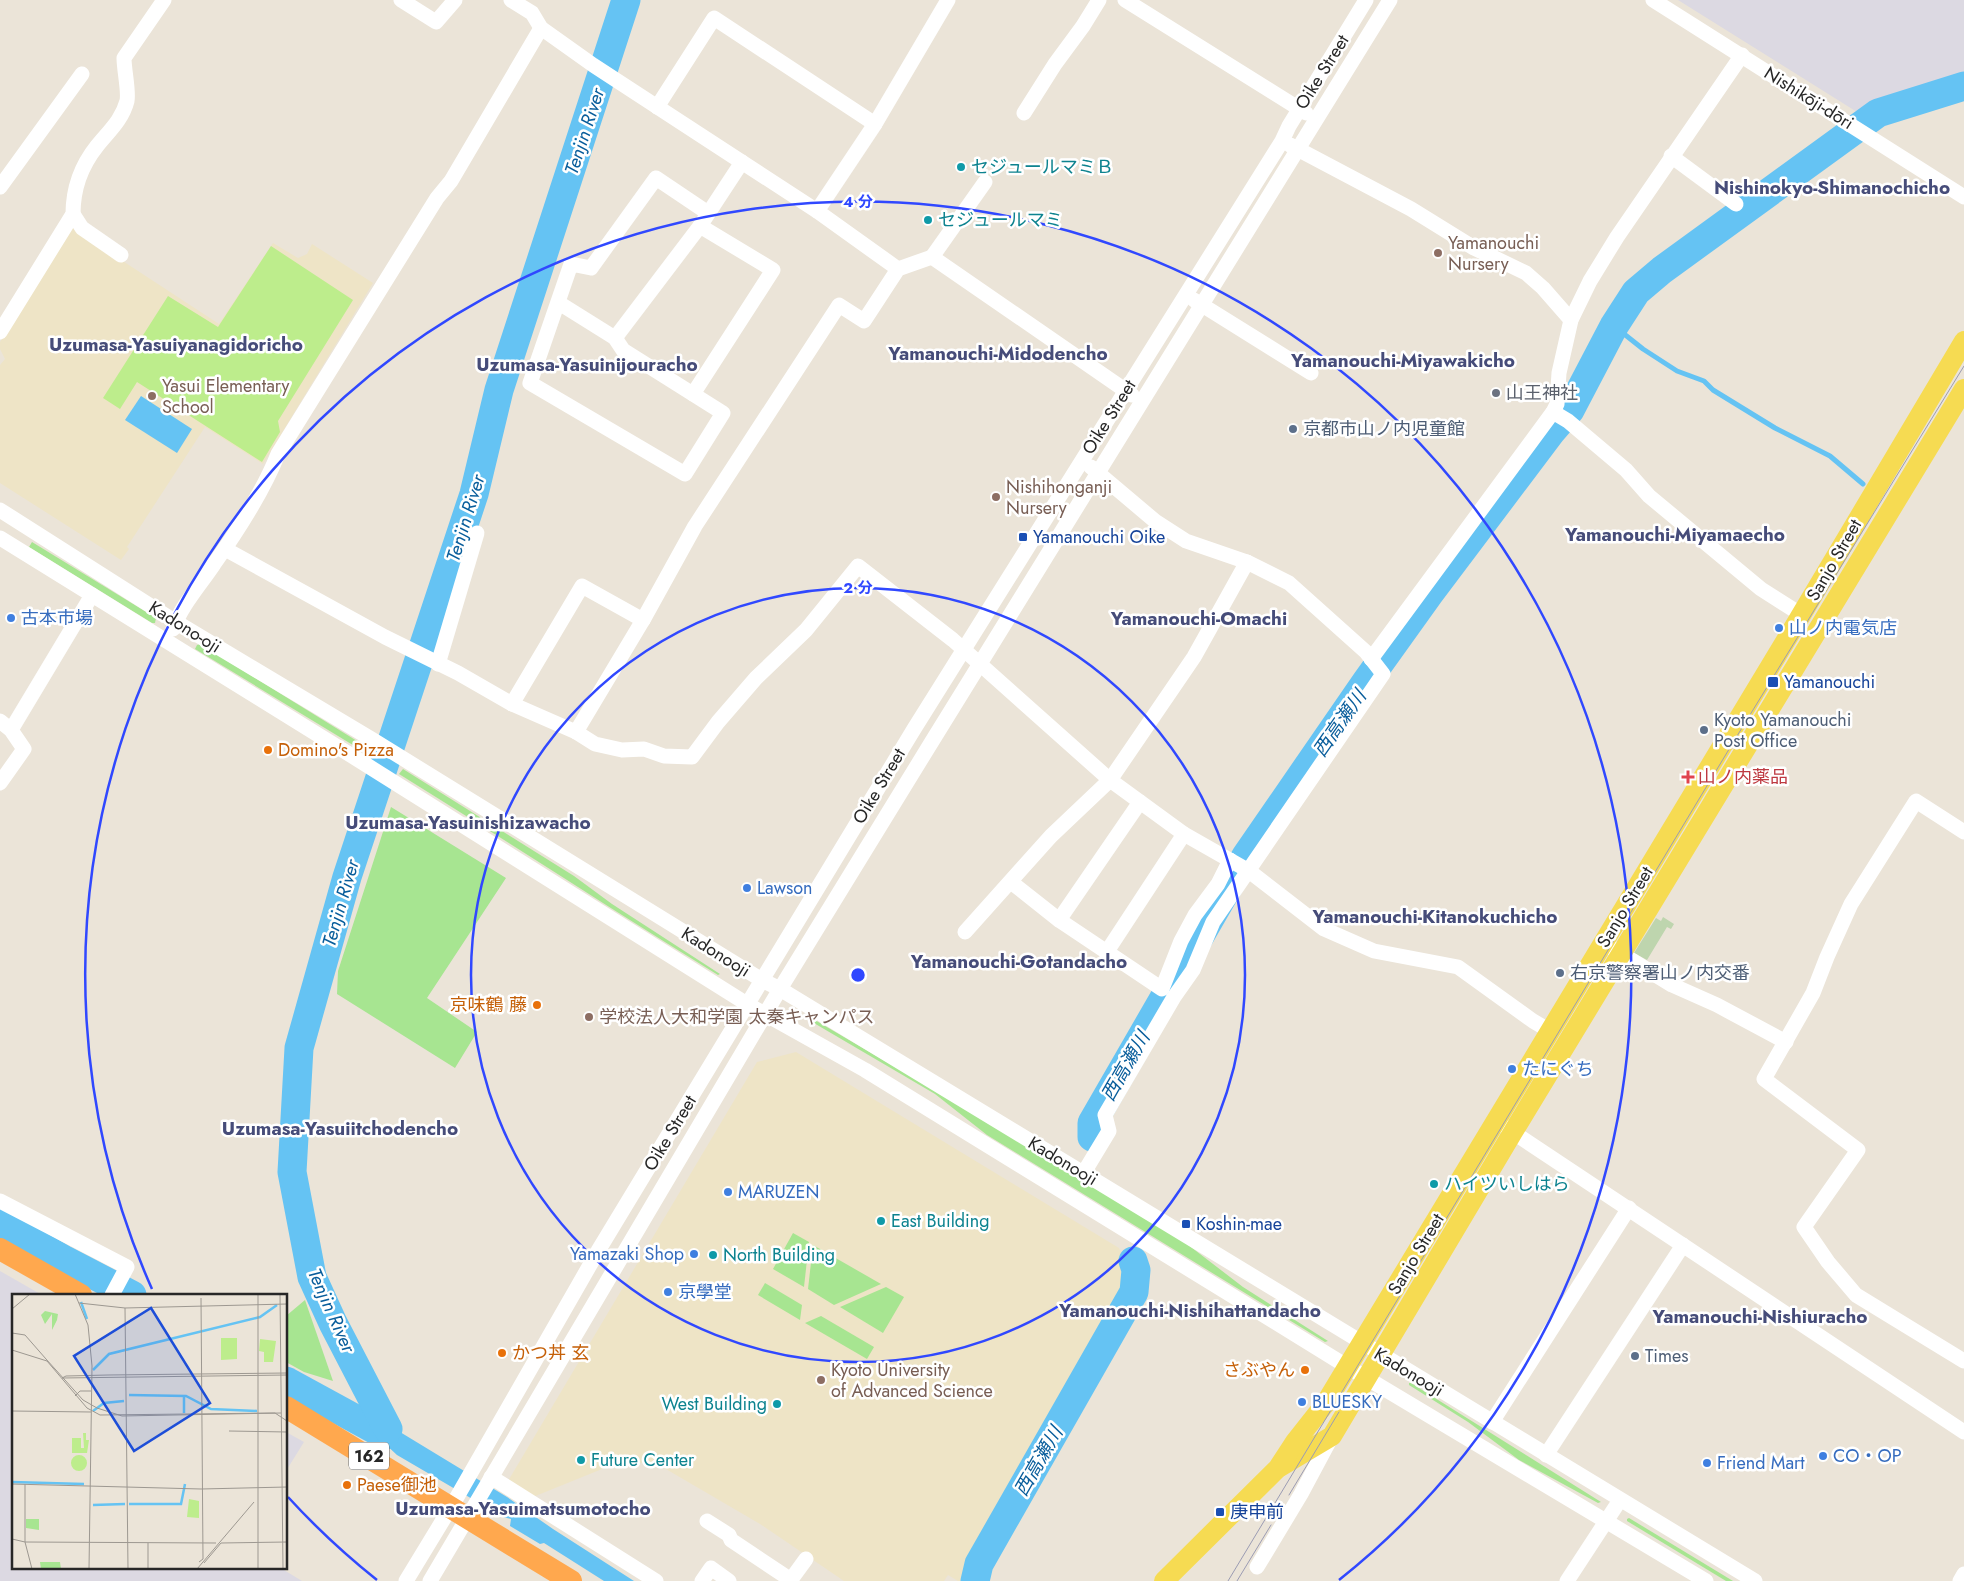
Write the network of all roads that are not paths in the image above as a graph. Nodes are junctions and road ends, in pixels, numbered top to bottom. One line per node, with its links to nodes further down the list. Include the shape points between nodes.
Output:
1 (164, 0): 29 (street, via 124,58 128,99 120,120 96,147 77,180)
2 (401, 0): 3 (street, via 436,22)
3 (455, 0)
4 (510, 0): 11 (street)
5 (948, 0): 19 (street)
6 (1099, 0): 17 (street)
7 (1126, 0): 16 (street)
8 (1366, 0): 16 (street, Oike Street)
9 (1390, 0): 18 (street, Oike Street)
10 (1653, 0): 13 (street, Nishikōji-dōri)
11 (536, 6): 12 (street)
12 (541, 28): 15 (street); 53 (street, via 451,181 437,198 278,454)
13 (1742, 55): 22 (street); 26 (street, Nishikōji-dōri)
14 (82, 74): 25 (street)
15 (657, 106): 19 (street, via 714,18); 23 (street)
16 (1299, 109): 18 (street); 20 (street, Oike Street)
17 (1024, 113)
18 (1317, 120): 21 (street, Oike Street)
19 (875, 124): 28 (street)
20 (1282, 141): 21 (street); 34 (street, Oike Street)
21 (1298, 150): 36 (street, Oike Street); 37 (street, via 1411,209 1474,248 1526,273)
22 (1671, 156): 27 (street); 37 (street, via 1601,263)
23 (742, 162): 28 (street); 30 (street)
24 (986, 182): 32 (street)
25 (0, 186)
26 (1964, 197)
27 (1736, 204)
28 (817, 211): 33 (street)
29 (73, 214): 31 (street, via 82,228); 38 (street)
30 (704, 220): 35 (street, via 656,178 591,268 572,264); 39 (street); 44 (street, via 773,270)
31 (121, 255)
32 (932, 257): 33 (street); 43 (street)
33 (898, 270): 57 (street, via 864,322 839,305 695,526)
34 (1186, 295): 36 (street); 43 (street, Oike Street)
35 (559, 303): 39 (street); 44 (street, via 530,384 685,474 724,413)
36 (1202, 304): 41 (street); 45 (street, Oike Street)
37 (1571, 320): 46 (street, via 1559,373)
38 (0, 332)
39 (615, 338): 44 (street, via 623,350)
40 (1964, 342): 56 (main road, Sanjo Street)
41 (1311, 373)
42 (1964, 389): 79 (main road, Sanjo Street)
43 (1125, 390): 45 (street); 47 (street, Oike Street)
44 (693, 394)
45 (1142, 401): 48 (street, Oike Street)
46 (1559, 416): 56 (street, via 1626,470 1649,496 1761,589); 62 (street)
47 (1082, 460): 48 (street); 60 (street, Oike Street)
48 (1098, 473): 54 (street, via 1155,521 1186,541); 63 (street, Oike Street)
49 (0, 510): 50 (street, Kadono-oji)
50 (18, 521): 52 (street); 58 (street, Kadono-oji)
51 (477, 533): 61 (street)
52 (2, 544): 55 (street, Kadono-oji)
53 (225, 549): 58 (street); 61 (street)
54 (1247, 562): 62 (street, via 1289,583); 69 (street, via 1194,658)
55 (92, 595): 59 (street, Kadono-oji); 65 (street)
56 (1802, 615): 79 (main road, Sanjo Street)
57 (643, 620): 64 (street, via 582,586); 66 (street)
58 (176, 622): 59 (street); 67 (street, Kadono-oji)
59 (169, 642): 68 (street, Kadono-oji)
60 (964, 650): 63 (street); 66 (street, via 858,566 806,630 756,678 692,757 664,756 644,749 622,750 596,744); 81 (street, Oike Street)
61 (434, 663): 64 (street)
62 (1375, 663): 75 (street, via 1383,674)
63 (980, 665): 69 (street); 82 (street, Oike Street)
64 (512, 704): 66 (street)
65 (5, 725): 70 (street, via 24,749)
66 (576, 732)
67 (373, 740): 81 (street, Kadonooji)
68 (365, 764): 83 (street, Kadonooji)
69 (1110, 780): 71 (street); 76 (street, via 1051,836)
70 (0, 783)
71 (1140, 802): 73 (street); 77 (street)
72 (1964, 832): 86 (street, via 1916,801 1851,904 1813,993)
73 (1184, 834): 74 (street); 80 (street)
74 (1230, 860): 75 (street); 80 (street, via 1181,941 1162,989)
75 (1249, 871): 85 (street, via 1324,929 1374,951 1458,967); 88 (street, via 1213,922 1193,970 1105,1115 1109,1131)
76 (1011, 882): 77 (street); 78 (street)
77 (1059, 920): 80 (street)
78 (965, 932)
79 (1613, 948): 85 (main road, Sanjo Street); 86 (street, via 1672,985); 87 (main road, Sanjo Street)
80 (1106, 953)
81 (762, 980): 82 (street, Kadonooji); 83 (street, Oike Street)
82 (780, 989): 84 (street, Oike Street); 88 (street, Kadonooji)
83 (747, 1004): 84 (street, Kadonooji); 111 (street, Oike Street, via 598,1251 474,1468)
84 (766, 1014): 100 (street, Kadonooji, via 865,1070); 109 (street, Oike Street)
85 (1550, 1031): 87 (main road, Sanjo Street)
86 (1786, 1042): 99 (street, via 1764,1079 1858,1150 1804,1227 1856,1295)
87 (1504, 1127): 90 (street); 97 (main road, Sanjo Street); 98 (main road, Sanjo Street)
88 (1083, 1174): 97 (street, Kadonooji)
89 (0, 1201): 96 (street, via 127,1267)
90 (1629, 1208): 91 (street); 104 (street)
91 (1684, 1245): 105 (street); 107 (street)
92 (0, 1249): 95 (highway)
93 (0, 1262): 94 (highway)
94 (60, 1294)
95 (79, 1294)
96 (113, 1294)
97 (1362, 1343): 98 (street, Kadonooji); 100 (main road, Sanjo Street)
98 (1381, 1355): 101 (main road, Sanjo Street); 104 (street, Kadonooji)
99 (1964, 1361)
100 (1348, 1367): 101 (street, Kadonooji); 108 (main road, Sanjo Street)
101 (1367, 1378): 106 (main road, Sanjo Street); 113 (street, Kadonooji)
102 (288, 1408): 111 (highway, 162)
103 (288, 1420): 111 (highway, 162)
104 (1492, 1422): 107 (street, Kadonooji)
105 (1964, 1432)
106 (1332, 1436): 108 (main road, Sanjo Street); 115 (street)
107 (1546, 1455): 110 (street, Kadonooji)
108 (1278, 1468): 125 (main road, Sanjo Street)
109 (490, 1478): 111 (street, Oike Street); 122 (street)
110 (1620, 1500): 113 (street); 128 (street, Kadonooji)
111 (460, 1512): 118 (street, Oike Street); 119 (street, Oike Street); 120 (highway, 162); 121 (highway, 162)
112 (707, 1521): 117 (street)
113 (1606, 1521): 126 (street); 127 (street, Kadonooji)
114 (806, 1559): 117 (street)
115 (1257, 1567)
116 (1964, 1574): 129 (street)
117 (790, 1580)
118 (406, 1581)
119 (430, 1581)
120 (550, 1581)
121 (571, 1581)
122 (656, 1581)
123 (702, 1581): 124 (street, via 711,1568)
124 (730, 1581)
125 (1164, 1581)
126 (1567, 1581)
127 (1706, 1581)
128 (1755, 1581)
129 (1960, 1581)

